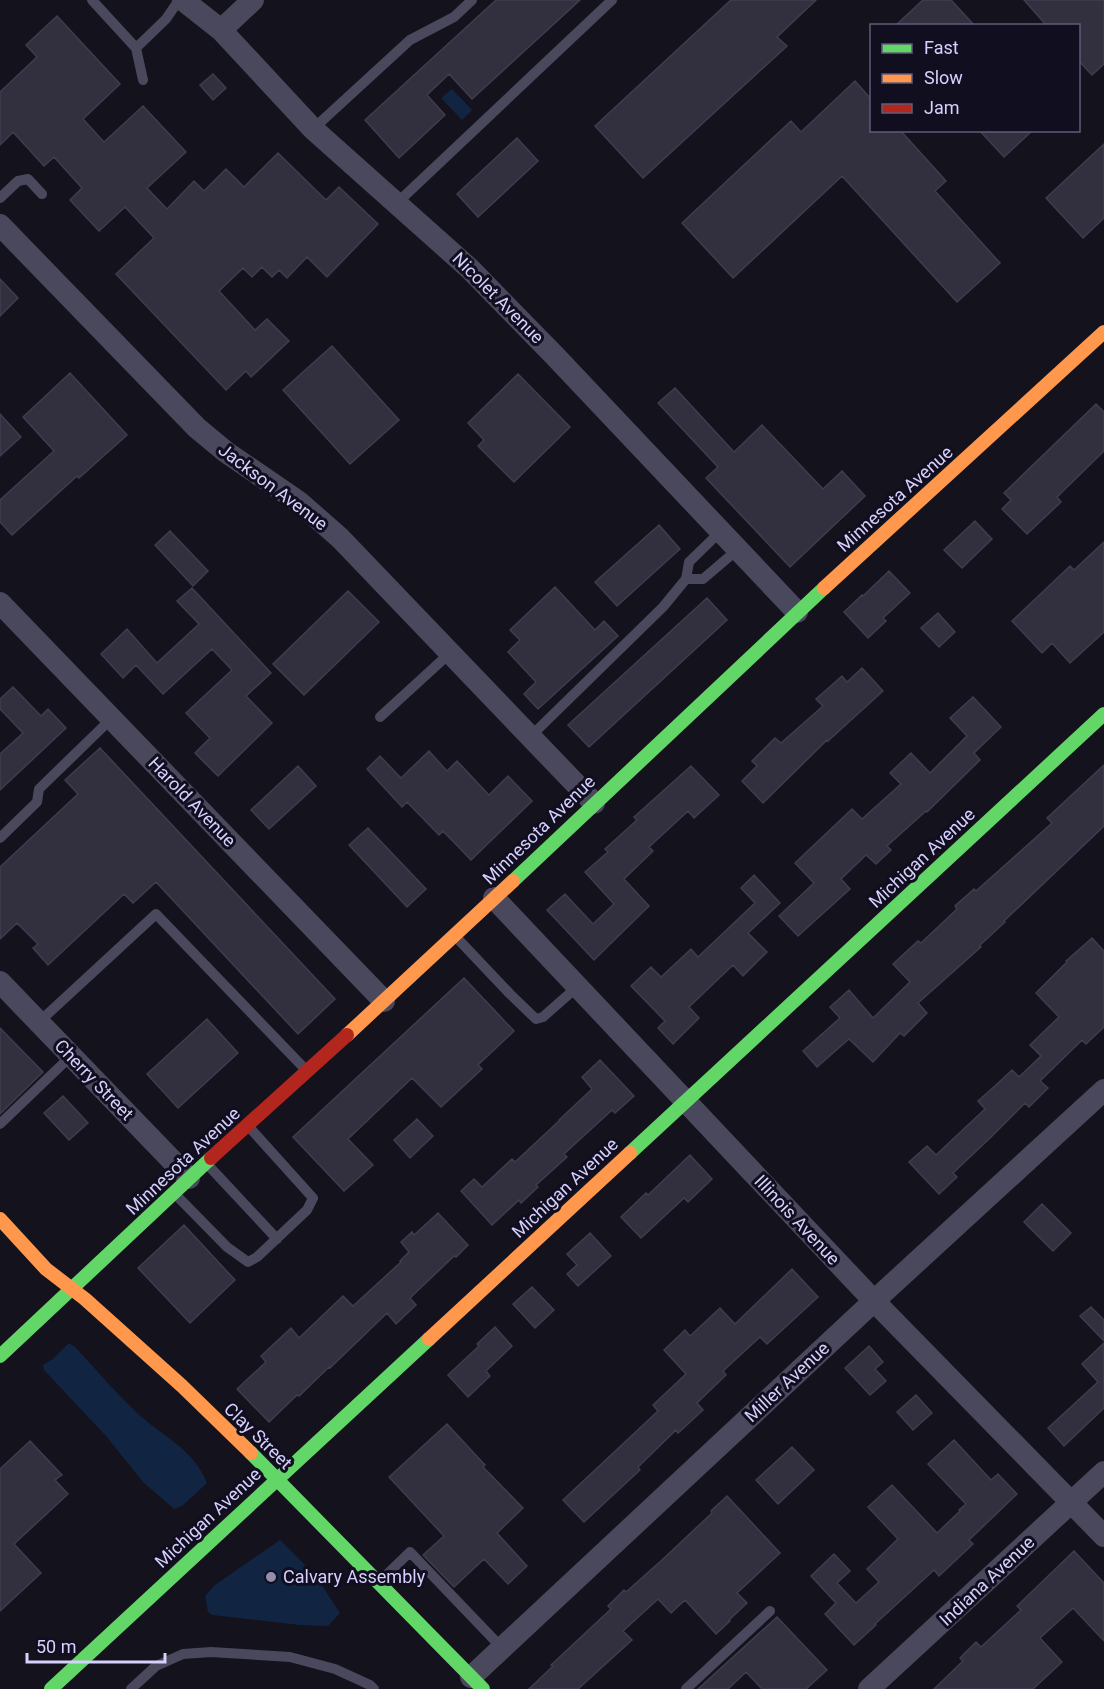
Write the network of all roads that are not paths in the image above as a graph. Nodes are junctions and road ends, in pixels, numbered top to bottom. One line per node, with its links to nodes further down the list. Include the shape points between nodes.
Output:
1 (92, 0): 7 (lane)
2 (181, 0): 6 (street, Nicolet Avenue); 7 (lane)
3 (254, 0): 6 (street)
4 (472, 0): 9 (lane, via 454,17 410,40)
5 (612, 0): 12 (lane)
6 (221, 30): 9 (street, Nicolet Avenue)
7 (136, 48): 8 (lane)
8 (142, 80)
9 (314, 129): 12 (street, Nicolet Avenue)
10 (42, 194): 11 (lane, via 28,179 18,181)
11 (0, 198)
12 (397, 203): 15 (street, Nicolet Avenue, via 470,269)
13 (0, 225): 20 (street, Jackson Avenue, via 197,428 299,502 340,538)
14 (1104, 332): 19 (street, Minnesota Avenue)
15 (720, 532): 16 (street, Nicolet Avenue); 17 (lane, via 689,562)
16 (737, 550): 17 (lane, via 703,579); 19 (street, Nicolet Avenue)
17 (686, 579): 24 (lane, via 663,607)
18 (0, 603): 23 (street, Harold Avenue)
19 (797, 612): 25 (street, Minnesota Avenue)
20 (450, 653): 22 (lane); 24 (street, Jackson Avenue)
21 (1104, 714): 36 (street, Michigan Avenue)
22 (380, 717)
23 (111, 719): 26 (lane, via 39,789 37,802); 31 (street, Harold Avenue)
24 (531, 736): 25 (street, Jackson Avenue)
25 (594, 803): 27 (street, Minnesota Avenue)
26 (0, 838)
27 (494, 898): 28 (street, Minnesota Avenue); 29 (street, Illinois Avenue)
28 (455, 936): 29 (lane, via 536,1019); 31 (street, Minnesota Avenue)
29 (577, 987): 36 (street, Illinois Avenue)
30 (6, 992): 32 (street, Cherry Street)
31 (384, 1001): 34 (street, Minnesota Avenue)
32 (39, 1022): 33 (street, Cherry Street); 34 (lane, via 156,914)
33 (71, 1056): 37 (lane); 40 (street, Cherry Street)
34 (307, 1071): 38 (street, Minnesota Avenue)
35 (1104, 1090): 44 (street, Miller Avenue)
36 (686, 1102): 44 (street, Illinois Avenue); 47 (street, Michigan Avenue)
37 (0, 1124)
38 (248, 1125): 39 (street, Minnesota Avenue); 42 (lane, via 313,1198 307,1210)
39 (206, 1163): 40 (street, Minnesota Avenue); 42 (lane)
40 (181, 1186): 42 (lane, via 227,1247 248,1262); 43 (street, Minnesota Avenue)
41 (0, 1219): 43 (street, Clay Street, via 46,1269)
42 (277, 1239)
43 (72, 1290): 45 (street, Minnesota Avenue); 47 (street, Clay Street, via 182,1386)
44 (874, 1301): 48 (street, Illinois Avenue); 52 (street, Miller Avenue)
45 (0, 1356)
46 (1104, 1472): 48 (street, Indiana Avenue)
47 (277, 1479): 50 (street, Clay Street); 54 (street, Michigan Avenue)
48 (1071, 1502): 49 (street, Illinois Avenue); 58 (street, Indiana Avenue)
49 (1104, 1536)
50 (378, 1582): 52 (lane, via 410,1552); 53 (street, Clay Street)
51 (770, 1611): 57 (lane)
52 (502, 1648): 53 (street, Miller Avenue)
53 (477, 1683)
54 (51, 1689)
55 (131, 1689): 56 (lane, via 156,1666 183,1654 211,1652 290,1657 335,1669)
56 (374, 1689)
57 (686, 1689)
58 (869, 1689)

